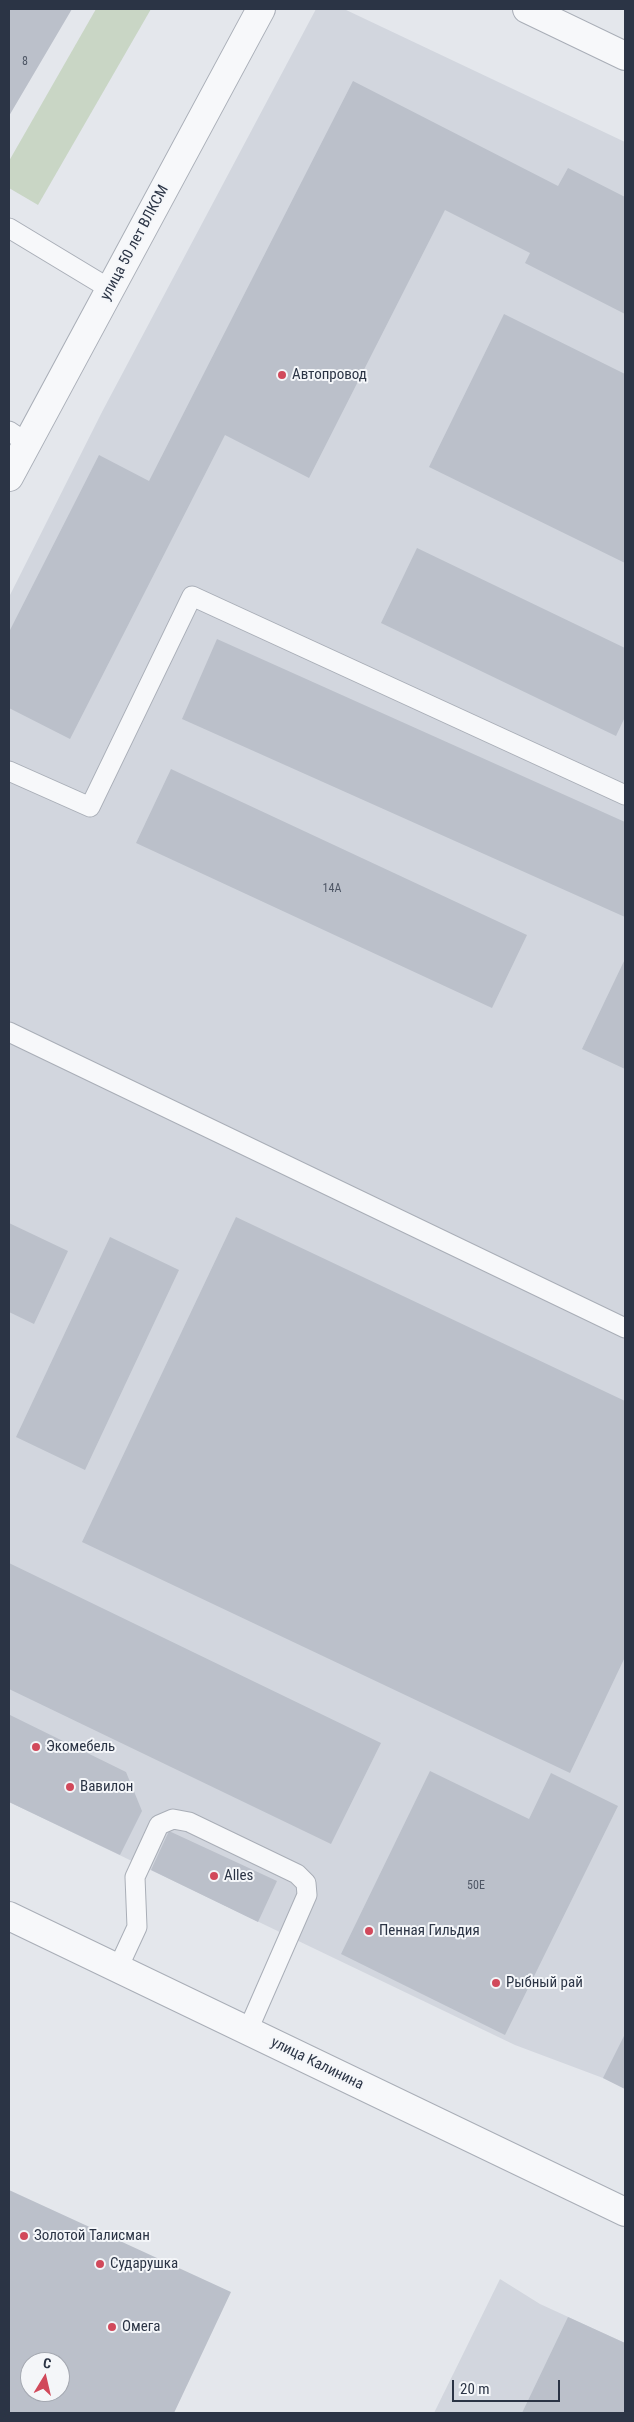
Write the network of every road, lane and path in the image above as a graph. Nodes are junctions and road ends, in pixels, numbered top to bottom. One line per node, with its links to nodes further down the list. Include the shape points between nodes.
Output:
1 (261, 9): 5 (street, улица 50 лет ВЛКСМ)
2 (528, 9): 3 (street)
3 (625, 56)
4 (9, 228): 5 (lane)
5 (110, 290): 6 (street, улица 50 лет ВЛКСМ)
6 (18, 437): 7 (street, улица 50 лет ВЛКСМ)
7 (9, 477)
8 (9, 771): 9 (lane, via 90,807 192,596)
9 (625, 795)
10 (9, 1032): 11 (lane)
11 (625, 1328)
12 (9, 1916): 13 (street, улица Калинина)
13 (118, 1968): 14 (street, улица Калинина); 14 (lane, via 137,1927 136,1877 160,1825 173,1819 189,1822 297,1874 306,1883 307,1895)
14 (248, 2030): 15 (street, улица Калинина)
15 (625, 2212)

